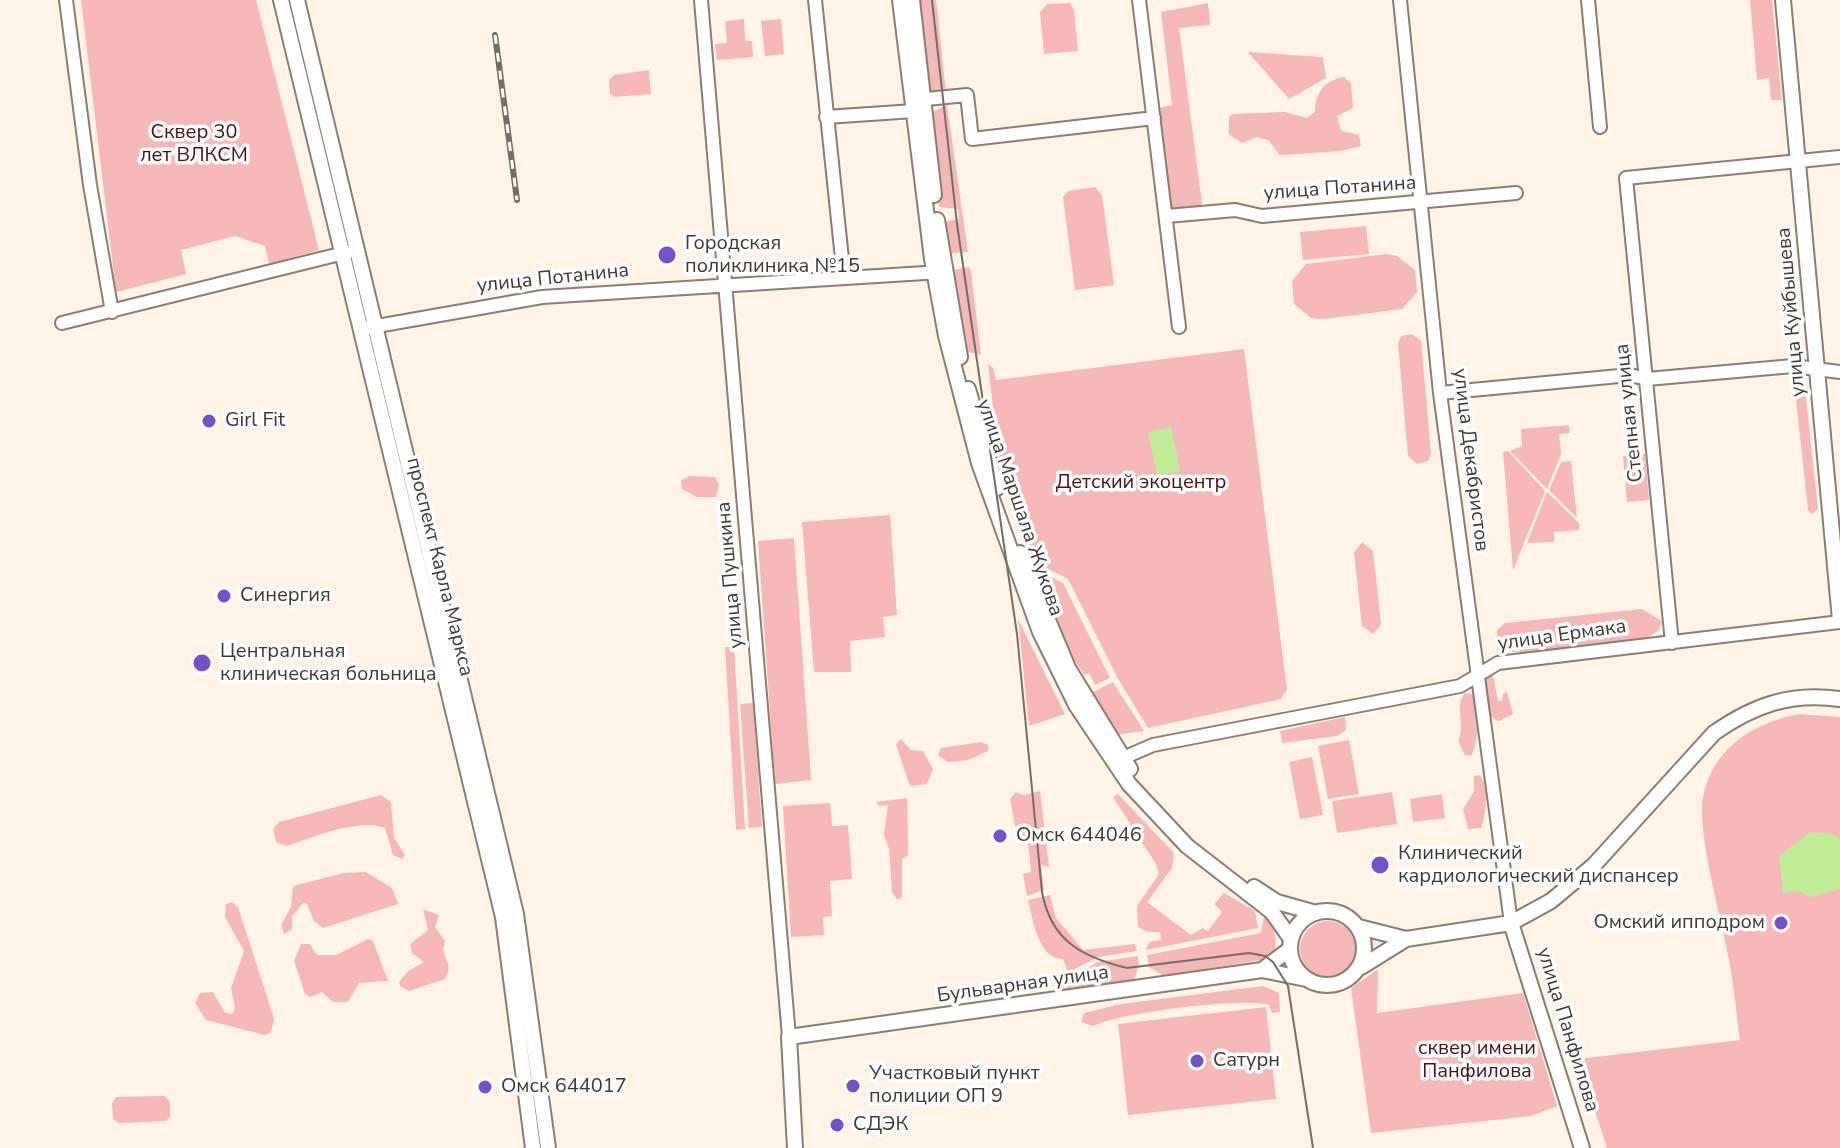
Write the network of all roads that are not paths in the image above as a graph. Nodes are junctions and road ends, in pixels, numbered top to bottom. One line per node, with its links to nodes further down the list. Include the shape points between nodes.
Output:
1 (66, 0): 25 (street)
2 (281, 0): 21 (main road, проспект Карла Маркса)
3 (297, 0): 21 (main road, проспект Карла Маркса)
4 (701, 0): 24 (street, улица Пушкина)
5 (815, 0): 13 (street)
6 (900, 0): 12 (main road, улица Маршала Жукова)
7 (912, 0): 12 (main road, улица Маршала Жукова)
8 (1139, 0): 14 (street)
9 (1400, 0): 19 (street, улица Декабристов)
10 (1588, 0): 15 (street)
11 (1783, 0): 17 (main road, улица Куйбышева)
12 (916, 104): 13 (street); 14 (street, via 967,95 972,139); 22 (main road, улица Маршала Жукова)
13 (826, 117): 23 (street)
14 (1154, 118): 20 (street)
15 (1600, 127)
16 (1840, 157): 17 (street)
17 (1798, 162): 29 (main road, улица Куйбышева); 31 (street, Степная улица, via 1626,178)
18 (1516, 193): 19 (street, улица Потанина)
19 (1423, 203): 20 (street, улица Потанина, via 1262,216 1235,210); 32 (street, улица Декабристов)
20 (1167, 216): 28 (street)
21 (348, 252): 25 (street); 27 (main road, проспект Карла Маркса)
22 (939, 272): 23 (street, улица Потанина); 37 (main road, улица Маршала Жукова, via 971,402 1015,540 1068,668)
23 (844, 278): 24 (street, улица Потанина)
24 (728, 287): 27 (street, улица Потанина, via 542,297); 47 (street, улица Пушкина)
25 (112, 312): 26 (street)
26 (62, 323)
27 (367, 327): 39 (main road, проспект Карла Маркса)
28 (1179, 327)
29 (1818, 370): 30 (street); 31 (street, via 1793,366); 33 (main road, улица Куйбышева)
30 (1840, 372)
31 (1647, 379): 32 (street, via 1630,375); 34 (street, Степная улица)
32 (1440, 393): 35 (street, улица Декабристов)
33 (1840, 619): 34 (street, улица Ермака)
34 (1672, 643): 35 (street, улица Ермака, via 1517,660 1491,665)
35 (1479, 676): 37 (street, улица Ермака, via 1455,687 1153,745); 40 (street, улица Декабристов)
36 (1840, 699): 40 (main road, via 1770,702 1714,733 1569,888)
37 (1117, 760): 38 (main road, улица Маршала Жукова, via 1216,858 1277,902); 43 (main road, улица Маршала Жукова, via 1187,846 1272,912)
38 (1316, 913): 41 (main road, via 1343,913); 43 (main road, via 1302,920)
39 (510, 915): 48 (main road, проспект Карла Маркса); 49 (main road, проспект Карла Маркса)
40 (1511, 923): 42 (main road); 51 (main road, улица Панфилова)
41 (1359, 927): 42 (main road); 44 (main road, via 1365,953)
42 (1406, 939): 44 (main road)
43 (1290, 944): 45 (main road, Бульварная улица); 46 (main road, via 1292,962)
44 (1361, 967): 46 (main road, via 1330,986)
45 (1262, 970): 46 (main road, Бульварная улица); 47 (main road, Бульварная улица)
46 (1306, 979)
47 (789, 1037): 50 (main road, улица Пушкина)
48 (533, 1148)
49 (548, 1148)
50 (795, 1148)
51 (1582, 1148)

